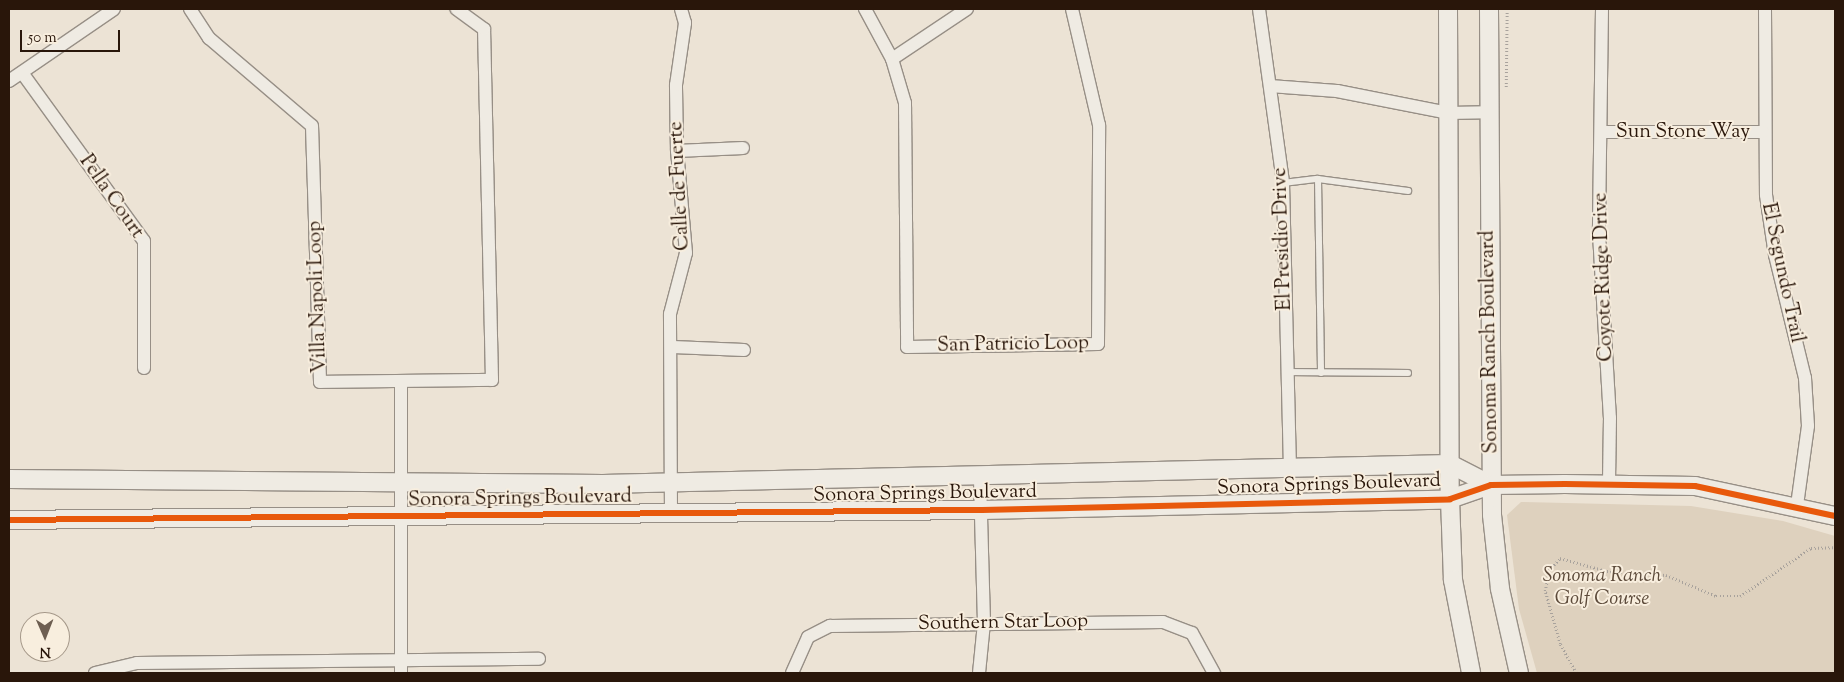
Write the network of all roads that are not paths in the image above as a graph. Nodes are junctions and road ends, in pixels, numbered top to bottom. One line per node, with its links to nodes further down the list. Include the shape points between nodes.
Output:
1 (114, 9): 14 (street)
2 (190, 9): 32 (street, Villa Napoli Loop, via 209,38 312,126 320,382)
3 (456, 9): 32 (street, Villa Napoli Loop, via 484,29 492,380)
4 (681, 9): 22 (street, Calle de Fuerte, via 685,23 676,85)
5 (865, 9): 13 (street)
6 (967, 9): 13 (street)
7 (1072, 9): 13 (street, San Patricio Loop, via 1099,125 1098,344 908,347 905,103)
8 (1259, 9): 16 (street, El Presidio Drive)
9 (1448, 9): 18 (street, Sonoma Ranch Boulevard)
10 (1489, 9): 17 (street, Sonoma Ranch Boulevard)
11 (1602, 9): 19 (street, Coyote Ridge Drive)
12 (1765, 9): 20 (street, El Segundo Trail)
13 (892, 59)
14 (23, 74): 15 (street); 28 (street, Pella Court, via 144,241)
15 (9, 81)
16 (1270, 86): 18 (street, via 1337,92); 24 (street, El Presidio Drive)
17 (1488, 112): 18 (street); 39 (street, Sonoma Ranch Boulevard)
18 (1448, 113): 33 (street, Sonoma Ranch Boulevard)
19 (1603, 132): 20 (street, Sun Stone Way); 40 (street, Coyote Ridge Drive, via 1598,234 1610,418)
20 (1763, 132): 42 (street, El Segundo Trail, via 1775,255 1805,378 1808,426)
21 (744, 148): 22 (street)
22 (677, 151): 26 (street, Calle de Fuerte, via 686,253 670,314)
23 (1318, 179): 24 (lane); 25 (lane); 30 (lane)
24 (1283, 183): 29 (street, El Presidio Drive)
25 (1408, 191)
26 (673, 347): 27 (street); 38 (street, Calle de Fuerte)
27 (744, 350)
28 (144, 368)
29 (1287, 372): 30 (lane); 34 (street, El Presidio Drive)
30 (1321, 373): 31 (lane)
31 (1408, 374)
32 (402, 381): 37 (street)
33 (1450, 464): 34 (street, Sonora Springs Boulevard); 39 (street, Sonora Springs Boulevard); 41 (street, Sonoma Ranch Boulevard)
34 (1290, 471): 35 (street, Sonora Springs Boulevard)
35 (980, 477): 38 (street, Sonora Springs Boulevard); 43 (street)
36 (9, 479): 37 (street, Sonora Springs Boulevard)
37 (398, 482): 38 (street, Sonora Springs Boulevard); 45 (street)
38 (672, 483): 44 (street, Calle de Fuerte)
39 (1491, 485): 40 (street, Sonora Springs Boulevard); 41 (street, Sonora Springs Boulevard); 56 (street, Sonoma Ranch Boulevard, via 1498,575)
40 (1609, 485): 42 (street, Sonora Springs Boulevard, via 1695,486)
41 (1450, 499): 43 (street, Sonora Springs Boulevard); 55 (street, Sonoma Ranch Boulevard, via 1454,580)
42 (1797, 505): 46 (street, Sonora Springs Boulevard)
43 (982, 510): 44 (street, Sonora Springs Boulevard); 48 (street)
44 (671, 513): 45 (street, Sonora Springs Boulevard)
45 (399, 516): 47 (street, Sonora Springs Boulevard); 50 (street)
46 (1835, 516)
47 (9, 520)
48 (984, 623): 52 (street, Southern Star Loop, via 823,628 805,642); 53 (street); 54 (street, Southern Star Loop, via 1175,623 1192,633)
49 (539, 659): 50 (street)
50 (401, 667): 51 (street, via 137,663)
51 (95, 673)
52 (792, 673)
53 (978, 673)
54 (1214, 673)
55 (1471, 673)
56 (1518, 673)

